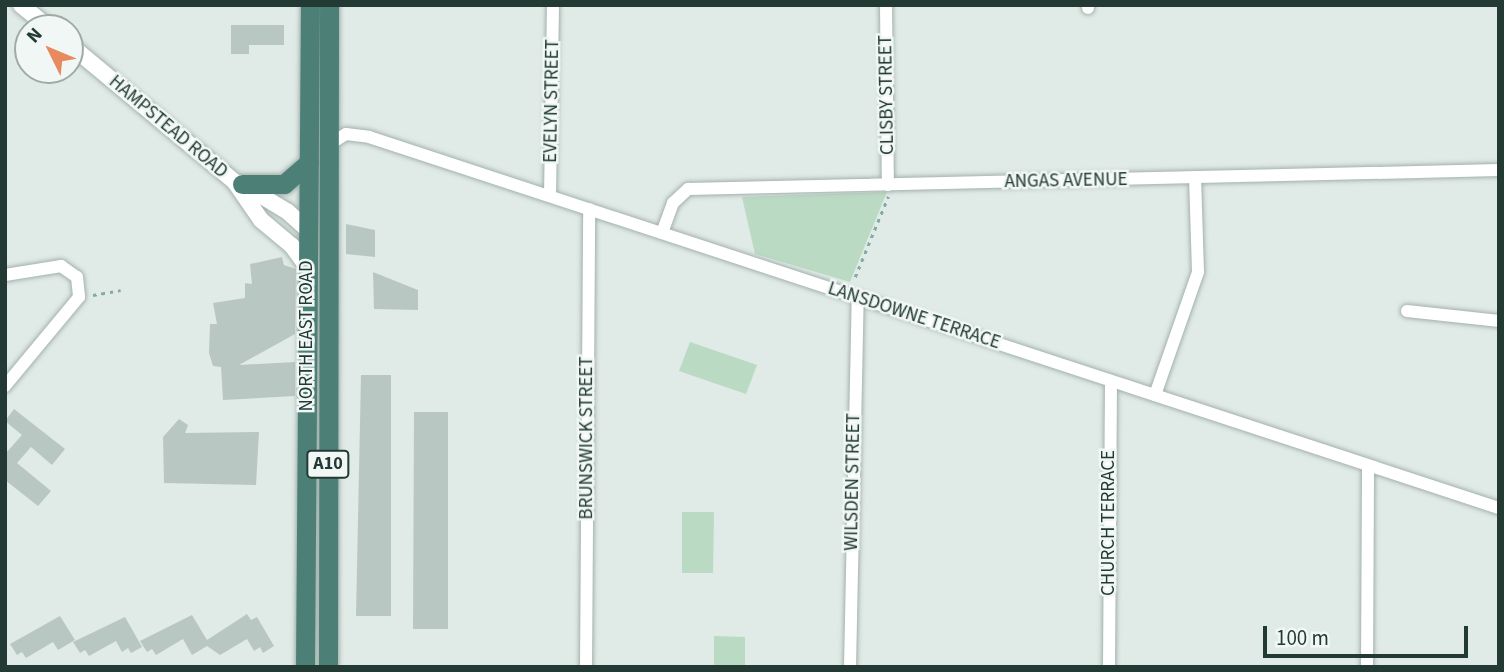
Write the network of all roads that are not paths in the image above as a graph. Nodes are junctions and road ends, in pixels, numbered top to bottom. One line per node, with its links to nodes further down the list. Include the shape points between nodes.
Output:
1 (310, 5): 7 (highway, NORTH EAST ROAD / A10)
2 (329, 5): 6 (highway, NORTH EAST ROAD / A10)
3 (553, 5): 12 (street, EVELYN STREET)
4 (886, 5): 11 (street, CLISBY STREET)
5 (84, 57): 10 (main road, HAMPSTEAD ROAD)
6 (330, 144): 12 (street, LANSDOWNE TERRACE, via 346,134 358,134); 16 (highway, NORTH EAST ROAD / A10)
7 (309, 162): 10 (highway, via 284,184); 14 (highway, NORTH EAST ROAD / A10)
8 (1499, 170): 9 (street, ANGAS AVENUE)
9 (1195, 177): 11 (street, ANGAS AVENUE); 24 (street, via 1198,272)
10 (238, 183): 14 (main road, HAMPSTEAD ROAD); 17 (main road, HAMPSTEAD ROAD, via 261,220 292,246)
11 (890, 190): 15 (street, ANGAS AVENUE, via 688,188 673,203)
12 (550, 196): 13 (street, LANSDOWNE TERRACE)
13 (589, 209): 15 (street, LANSDOWNE TERRACE); 29 (street, BRUNSWICK STREET)
14 (307, 229): 16 (highway); 17 (highway, NORTH EAST ROAD / A10)
15 (662, 233): 19 (street, LANSDOWNE TERRACE)
16 (329, 261): 28 (highway, NORTH EAST ROAD / A10)
17 (308, 268): 27 (highway, NORTH EAST ROAD / A10)
18 (5, 275): 23 (street, via 61,266 77,277 79,297)
19 (858, 297): 22 (street, LANSDOWNE TERRACE); 30 (street, WILSDEN STREET)
20 (1406, 311): 21 (street)
21 (1499, 321)
22 (1111, 381): 24 (street, LANSDOWNE TERRACE); 31 (street, CHURCH TERRACE)
23 (5, 386)
24 (1155, 395): 25 (street, LANSDOWNE TERRACE)
25 (1368, 466): 26 (street, LANSDOWNE TERRACE); 32 (street)
26 (1499, 508)
27 (305, 667)
28 (328, 667)
29 (586, 667)
30 (849, 667)
31 (1109, 667)
32 (1367, 667)

